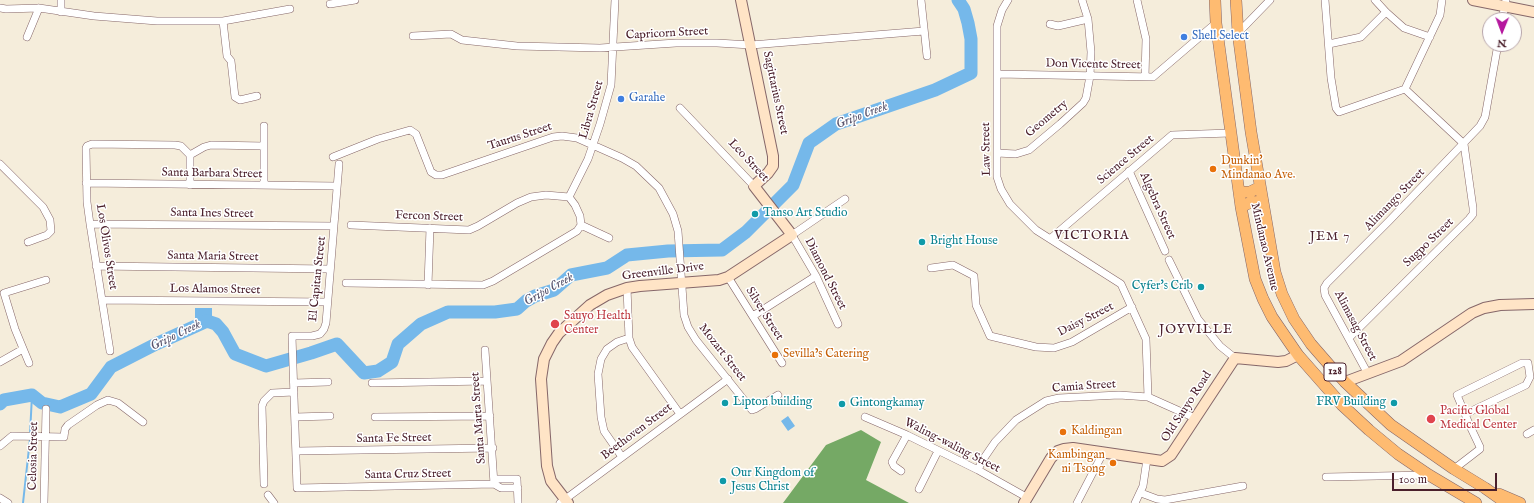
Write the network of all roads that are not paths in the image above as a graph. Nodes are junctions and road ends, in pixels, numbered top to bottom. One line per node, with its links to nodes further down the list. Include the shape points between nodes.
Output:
1 (60, 0): 21 (street)
2 (355, 0): 17 (street)
3 (615, 0): 35 (street, Libra Street)
4 (741, 0): 34 (street, Sagittarius Street)
5 (920, 0): 28 (street)
6 (1008, 0): 38 (street, Law Street, via 997,26)
7 (1082, 0): 24 (street, Geometry)
8 (1137, 0): 40 (street, via 1146,39)
9 (1215, 0): 26 (main road, Mindanao Avenue / 128)
10 (1236, 0): 29 (main road, Mindanao Avenue / 128)
11 (1270, 0): 29 (street)
12 (1325, 0): 33 (street)
13 (1375, 0): 22 (street)
14 (1442, 0): 32 (street, via 1440,16)
15 (1473, 0): 16 (street)
16 (1505, 3): 23 (street)
17 (330, 4)
18 (0, 8): 19 (street)
19 (38, 8): 21 (street); 31 (street)
20 (290, 9): 25 (street)
21 (61, 12): 25 (street, via 158,21)
22 (1386, 12): 32 (street, via 1404,28); 33 (street, via 1361,37)
23 (1534, 12)
24 (1088, 19): 27 (street, via 1058,26); 39 (street, Geometry)
25 (223, 21): 42 (street, via 236,97 238,100)
26 (1216, 23): 40 (street, Don Vicente Street, via 1153,77); 45 (main road, Mindanao Avenue / 128)
27 (1050, 24)
28 (924, 31): 34 (street, Capricorn Street); 37 (street)
29 (1238, 33): 60 (main road, Mindanao Avenue / 128)
30 (413, 36): 35 (street, Capricorn Street, via 451,34 458,40 517,46)
31 (27, 37)
32 (1430, 37): 41 (street)
33 (1329, 44): 41 (street, via 1331,78 1336,108 1339,112)
34 (751, 45): 35 (street, Capricorn Street, via 683,43); 59 (street, Sagittarius Street, via 773,156 773,166)
35 (613, 48): 47 (street, Libra Street, via 612,86)
36 (1497, 52): 46 (street, Alimango Street, via 1485,117)
37 (927, 56)
38 (998, 74): 39 (street, Don Vicente Street); 49 (street, Law Street)
39 (1090, 76): 40 (street, Don Vicente Street); 49 (street, Geometry, via 1083,103 1029,150 1016,154)
40 (1145, 77)
41 (1405, 89): 46 (street)
42 (257, 96)
43 (680, 108): 59 (street, Leo Street)
44 (264, 126): 48 (street)
45 (1230, 133): 54 (street, Science Street, via 1172,135); 61 (main road, Mindanao Avenue / 128)
46 (1464, 144): 87 (street, Alimango Street); 96 (street, Sugpo Street, via 1473,214)
47 (593, 145): 51 (street, Taurus Street, via 577,138 553,137 436,175 431,172 416,134 410,130 378,139); 62 (street, Libra Street); 83 (street, Taurus Street, via 636,166 659,188 673,214 678,231)
48 (264, 146): 50 (street, via 210,145); 57 (street)
49 (997, 153): 73 (street, Law Street, via 997,177 1010,204 1036,230)
50 (190, 155): 55 (street, Los Olivos Street, via 175,145 92,144 85,150); 56 (street)
51 (333, 157)
52 (0, 164): 74 (street, via 43,207 50,220 51,231 47,235)
53 (339, 164): 58 (street, El Capitan Street)
54 (1129, 171): 73 (street, Science Street); 75 (street, Algebra Street)
55 (86, 183): 56 (street, Santa Barbara Street); 66 (street, Los Olivos Street)
56 (190, 185): 57 (street, Santa Barbara Street)
57 (264, 185): 58 (street, Santa Barbara Street)
58 (338, 186): 69 (street, El Capitan Street)
59 (754, 186): 71 (street, Leo Street)
60 (1260, 187): 61 (main road, via 1250,192); 64 (main road, Mindanao Avenue / 128)
61 (1239, 192): 65 (main road, Mindanao Avenue / 128)
62 (569, 197): 68 (street, via 580,216); 70 (street, Fercon Street, via 531,197 474,229)
63 (845, 199): 71 (street, Greenville Drive)
64 (1263, 201): 65 (main road, via 1251,202); 109 (main road, Mindanao Avenue / 128, via 1275,272 1282,294 1294,319 1311,344)
65 (1241, 207): 100 (main road, Mindanao Avenue / 128, via 1255,279 1272,317)
66 (90, 224): 69 (street, Santa Ines Street); 77 (street, Los Olivos Street)
67 (351, 225): 70 (street, Fercon Street)
68 (581, 225): 72 (street); 85 (street, via 577,231 483,285)
69 (334, 226): 79 (street, El Capitan Street)
70 (430, 228): 85 (street)
71 (792, 235): 80 (street, Diamond Street); 81 (street, Greenville Drive)
72 (609, 238)
73 (1050, 239): 92 (street, Law Street, via 1120,284)
74 (28, 242)
75 (1165, 251)
76 (1169, 260): 101 (street, via 1198,319 1220,346)
77 (96, 266): 79 (street, Santa Maria Street); 88 (street, Los Olivos Street)
78 (931, 268): 92 (street, Daisy Street, via 953,265 974,276 976,304 990,336 1036,347 1054,348 1072,342)
79 (330, 269): 90 (street, El Capitan Street)
80 (816, 276): 93 (street); 94 (street, Diamond Street)
81 (728, 277): 83 (street, Greenville Drive, via 719,280); 93 (street, Silver Street)
82 (46, 280): 89 (street, via 4,293)
83 (682, 282): 86 (street, Greenville Drive); 106 (street, Mozart Street, via 684,315 688,328)
84 (346, 283): 85 (street)
85 (428, 285)
86 (627, 288): 95 (street); 151 (street, Greenville Drive, via 598,300 569,323 555,338 544,359 541,379 547,466 551,481)
87 (1324, 288): 96 (street, Alimasag Street, via 1325,295)
88 (103, 300): 90 (street, Los Alamos Street); 99 (street, Los Olivos Street)
89 (3, 301): 97 (street)
90 (327, 302): 110 (street, El Capitan Street, via 326,323 320,334 292,336)
91 (1534, 304): 105 (street, via 1500,305 1472,313 1401,360)
92 (1132, 308): 114 (street, via 1146,339)
93 (753, 316): 103 (street, Silver Street)
94 (838, 324)
95 (629, 338): 116 (street, via 639,358); 134 (street, via 607,349 601,359 598,374 604,431)
96 (1349, 338): 105 (street, Alimasag Street)
97 (23, 349): 102 (street); 104 (street)
98 (485, 350): 107 (street, Santa Marta Street)
99 (110, 351)
100 (1298, 355): 101 (street, via 1278,362); 139 (main road, Mindanao Avenue / 128, via 1342,405 1369,430)
101 (1235, 358): 123 (street, Old Sauyo Road)
102 (0, 362)
103 (782, 362)
104 (29, 363)
105 (1368, 374): 109 (street)
106 (728, 379): 113 (street, Mozart Street, via 752,410); 116 (street, Beethoven Street)
107 (487, 381): 111 (street); 119 (street, Santa Marta Street)
108 (328, 382): 110 (street)
109 (1345, 382): 136 (main road, Mindanao Avenue / 128, via 1391,425)
110 (294, 383): 112 (street, El Capitan Street)
111 (372, 383)
112 (294, 392): 120 (street, El Capitan Street); 142 (street, via 272,393 262,406)
113 (778, 395)
114 (1148, 397): 123 (street, Camia Street); 137 (street, Camia Street, via 1089,395 1046,401 1005,429 994,442)
115 (46, 409): 128 (street, Celosia Street)
116 (680, 414): 134 (street, Beethoven Street)
117 (1465, 414): 117 (street, via 1457,395 1522,363 1528,363 1530,378 1526,385); 136 (street, via 1480,449)
118 (330, 416): 120 (street)
119 (490, 416): 121 (street); 130 (street, Santa Marta Street)
120 (295, 417): 131 (street, El Capitan Street)
121 (375, 417)
122 (866, 417): 127 (street, Waling-waling Street)
123 (1195, 418): 135 (street, Old Sauyo Road, via 1171,455 1162,460)
124 (142, 422): 128 (street, via 118,403 108,400 97,404 68,425 64,437)
125 (1534, 430): 126 (street)
126 (1527, 434)
127 (907, 435): 132 (street, Waling-waling Street); 138 (street, via 892,462)
128 (46, 437): 129 (street, via 12,436); 153 (street, Celosia Street)
129 (0, 446)
130 (493, 448): 131 (street, Santa Fe Street); 141 (street, Santa Marta Street)
131 (296, 451): 144 (street, El Capitan Street)
132 (938, 451): 137 (street, Waling-waling Street); 146 (street)
133 (1103, 453): 135 (street, Old Sauyo Road); 150 (street, Old Sauyo Road, via 1073,448 1058,452 1051,458); 155 (street)
134 (622, 457): 151 (street, Beethoven Street)
135 (1147, 459): 148 (street)
136 (1454, 469): 147 (main road, Mindanao Avenue / 128)
137 (978, 470): 150 (street, Waling-waling Street)
138 (901, 471)
139 (1429, 475): 140 (street); 157 (main road, Mindanao Avenue / 128)
140 (1326, 477)
141 (494, 482): 144 (street, Santa Cruz Street); 145 (street, Santa Cruz Street, via 502,488); 145 (street, Santa Cruz Street, via 517,479)
142 (264, 484)
143 (1243, 486): 148 (street, via 1165,500)
144 (297, 488)
145 (518, 488): 154 (street)
146 (919, 488)
147 (1486, 488): 158 (main road, Mindanao Avenue / 128); 159 (main road, Mindanao Avenue / 128)
148 (1141, 492): 156 (street)
149 (0, 498): 152 (street)
150 (1026, 500)
151 (564, 502)
152 (8, 503)
153 (44, 503)
154 (518, 503)
155 (1077, 503)
156 (1135, 503)
157 (1476, 503)
158 (1506, 503)
159 (1520, 503)

